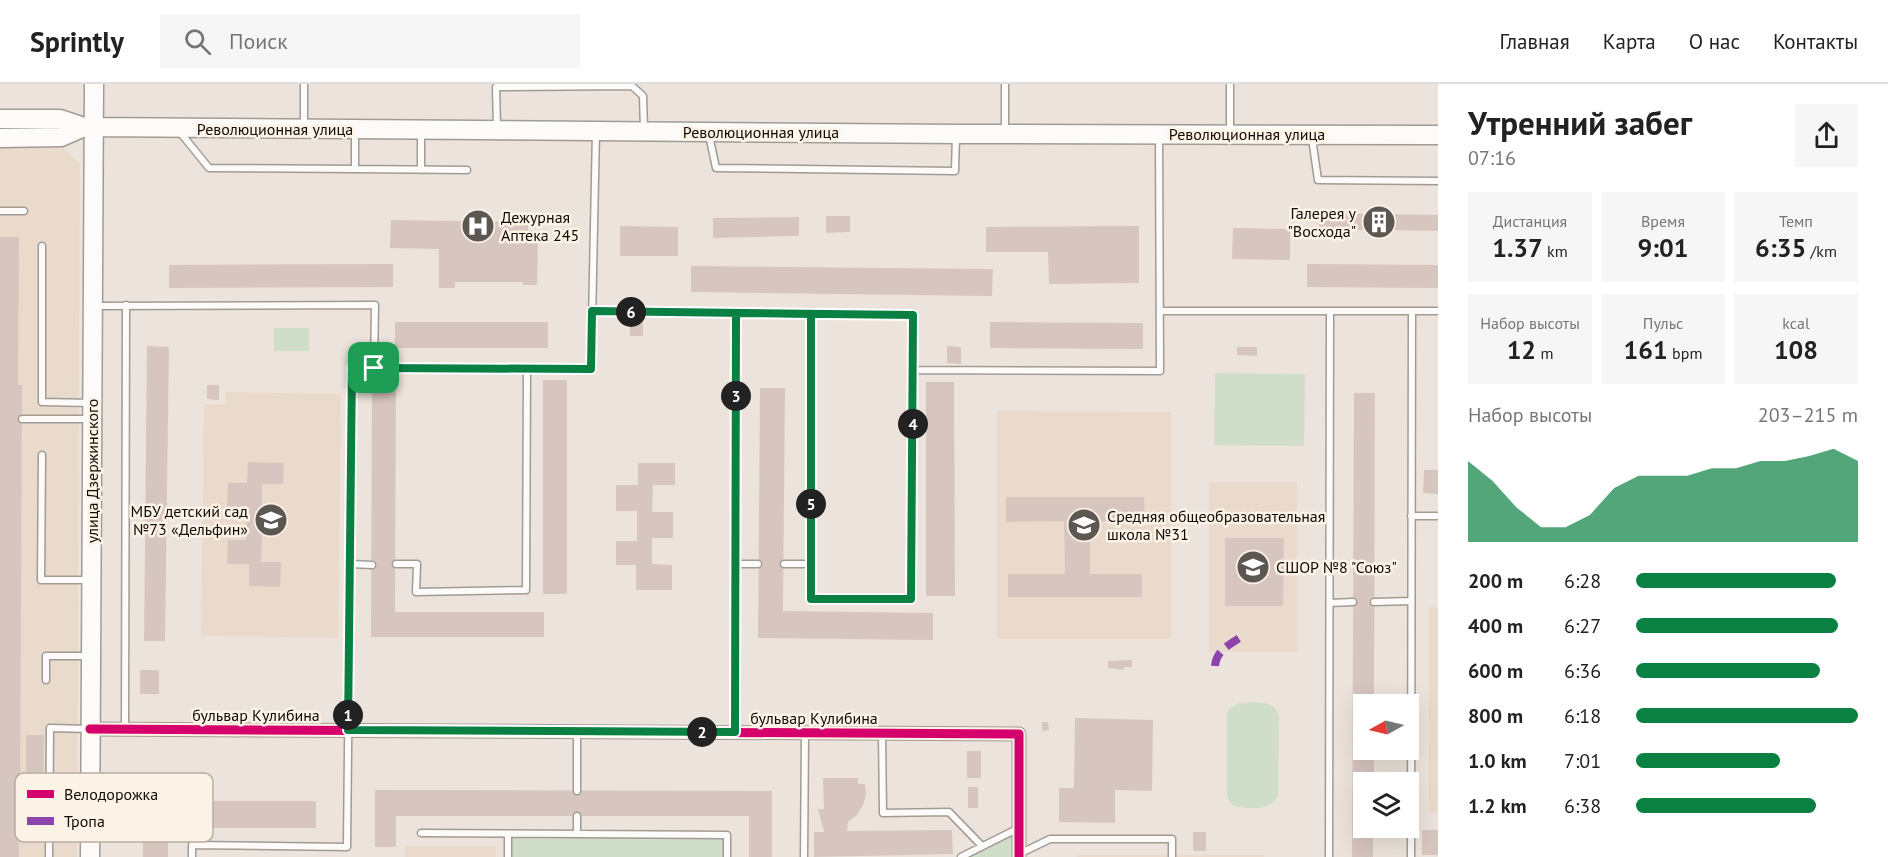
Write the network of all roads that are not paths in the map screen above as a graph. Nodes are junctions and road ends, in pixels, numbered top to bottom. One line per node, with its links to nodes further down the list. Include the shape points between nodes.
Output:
1 (94, 84): 7 (main road, улица Дзержинского)
2 (304, 84): 9 (lane)
3 (1005, 84): 17 (lane)
4 (1230, 84): 19 (lane)
5 (587, 85): 12 (lane, via 496,87); 14 (lane, via 632,86 643,96)
6 (0, 119): 7 (main road, via 60,119)
7 (89, 127): 8 (main road, Революционная улица); 22 (main road, via 61,137); 31 (main road, улица Дзержинского)
8 (177, 128): 9 (main road, Революционная улица); 23 (lane, via 210,168)
9 (304, 129): 10 (main road, Революционная улица)
10 (355, 129): 11 (main road, Революционная улица); 23 (lane)
11 (421, 130): 12 (main road, Революционная улица); 24 (lane)
12 (497, 130): 13 (main road, Революционная улица)
13 (596, 131): 14 (main road, Революционная улица); 32 (lane)
14 (644, 131): 15 (main road, Революционная улица)
15 (708, 132): 16 (main road, Революционная улица); 16 (lane, via 716,168 955,171)
16 (956, 134): 17 (main road, Революционная улица)
17 (1005, 134): 18 (main road, Революционная улица)
18 (1159, 134): 19 (main road, Революционная улица); 33 (lane)
19 (1230, 134): 20 (main road, Революционная улица)
20 (1311, 135): 21 (main road, Революционная улица); 26 (lane, via 1318,180)
21 (1438, 135)
22 (0, 138)
23 (355, 169): 24 (lane)
24 (421, 170): 25 (lane)
25 (467, 170)
26 (1438, 181)
27 (0, 211): 28 (lane)
28 (24, 211)
29 (42, 246): 42 (lane, via 42,402)
30 (126, 305): 31 (lane); 39 (lane, via 375,305); 62 (lane)
31 (93, 306): 42 (main road, улица Дзержинского)
32 (592, 311): 37 (lane); 40 (lane, via 591,369)
33 (1161, 311): 34 (lane); 41 (lane, via 1160,371)
34 (1330, 311): 35 (lane); 58 (lane)
35 (1412, 311): 36 (lane); 45 (lane)
36 (1438, 311)
37 (736, 313): 38 (lane); 49 (lane)
38 (811, 314): 41 (lane, via 913,315); 52 (lane)
39 (374, 368): 40 (lane); 47 (lane, via 352,368)
40 (527, 369): 48 (lane, via 526,590 416,592 417,564)
41 (913, 370): 52 (lane, via 911,599 811,599)
42 (92, 411): 43 (lane); 54 (main road, улица Дзержинского)
43 (22, 419)
44 (42, 455): 54 (lane, via 41,580)
45 (1411, 516): 46 (lane); 55 (lane)
46 (1438, 516)
47 (350, 564): 53 (lane); 63 (lane)
48 (396, 564)
49 (735, 564): 50 (lane); 65 (lane)
50 (758, 564)
51 (784, 564): 52 (lane)
52 (811, 564)
53 (372, 565)
54 (91, 580): 59 (main road, улица Дзержинского)
55 (1411, 601): 57 (lane); 87 (lane)
56 (1353, 602): 58 (lane)
57 (1374, 602)
58 (1330, 603): 86 (lane)
59 (91, 656): 60 (lane, via 46,656); 61 (main road, улица Дзержинского)
60 (46, 680)
61 (90, 729): 62 (street, бульвар Кулибина); 68 (lane, via 50,728); 69 (main road, улица Дзержинского)
62 (125, 729): 63 (street, бульвар Кулибина)
63 (348, 730): 64 (street, бульвар Кулибина); 80 (lane, via 346,847 192,845)
64 (577, 731): 65 (street, бульвар Кулибина); 70 (lane)
65 (735, 732): 66 (street, бульвар Кулибина)
66 (805, 733): 67 (street, бульвар Кулибина); 83 (lane)
67 (882, 733): 72 (street, бульвар Кулибина, via 1019,734); 77 (lane, via 883,813 949,812)
68 (49, 773)
69 (90, 773)
70 (577, 791)
71 (577, 816): 75 (lane)
72 (1019, 828): 77 (lane); 78 (street, бульвар Кулибина)
73 (421, 833): 74 (lane)
74 (508, 834): 75 (lane); 81 (lane)
75 (577, 834): 82 (lane, via 727,836)
76 (48, 842): 79 (lane)
77 (982, 846): 84 (lane)
78 (1019, 855): 85 (lane, via 1050,839 1172,839)
79 (48, 857)
80 (192, 857)
81 (508, 857)
82 (727, 857)
83 (804, 857)
84 (961, 857)
85 (1172, 857)
86 (1329, 857)
87 (1411, 857)

